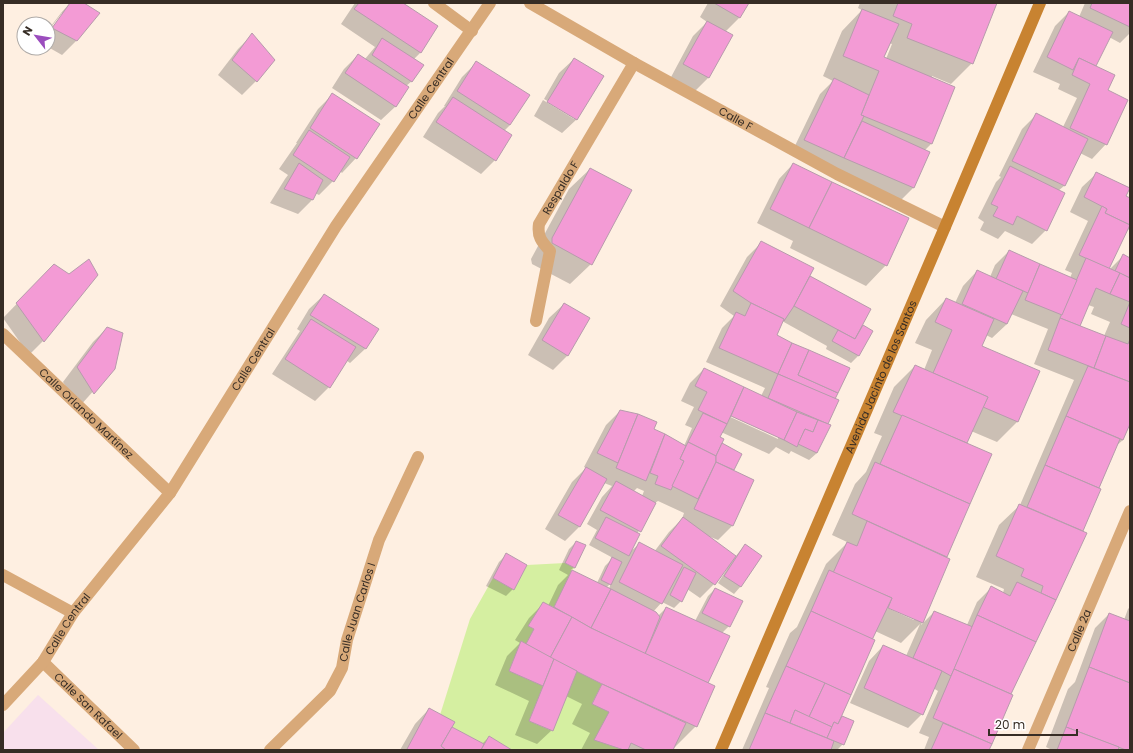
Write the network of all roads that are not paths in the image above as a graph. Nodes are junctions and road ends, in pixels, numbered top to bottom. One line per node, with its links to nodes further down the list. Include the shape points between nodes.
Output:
1 (434, 3): 5 (street)
2 (490, 3): 5 (street, Calle Central)
3 (530, 3): 6 (street, Calle F)
4 (1040, 3): 7 (main road, Avenida Jacinto de los Santos)
5 (472, 31): 11 (street, Calle Central, via 336,226)
6 (634, 63): 7 (street, Calle F, via 837,174); 8 (street, Respaldo F, via 539,224 541,242 550,251)
7 (945, 227): 19 (main road, Avenida Jacinto de los Santos)
8 (536, 321)
9 (3, 334): 11 (street, Calle Orlando Martínez)
10 (418, 457): 18 (street, Calle Juan Carlos I, via 379,540 347,640 342,668 330,691)
11 (170, 493): 14 (street, Calle Central)
12 (1130, 511): 20 (street, Calle 2a)
13 (3, 575): 14 (street)
14 (73, 613): 15 (street, Calle Central)
15 (43, 662): 16 (street, Calle Central); 17 (street, Calle San Rafael)
16 (4, 701)
17 (134, 750)
18 (270, 750)
19 (721, 750)
20 (1028, 750)

